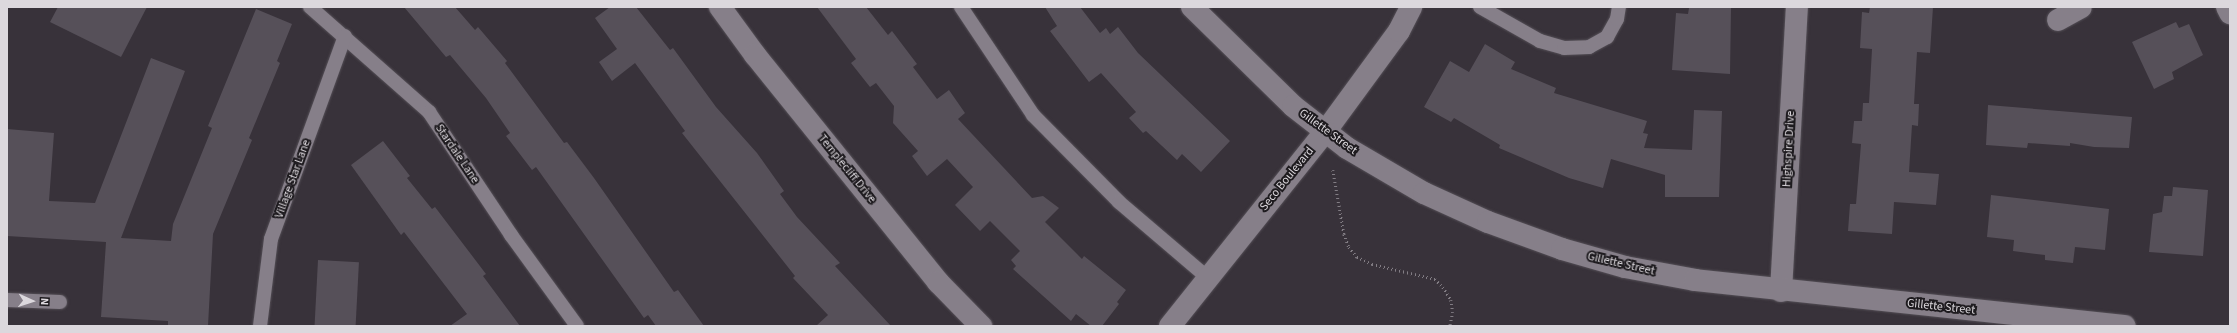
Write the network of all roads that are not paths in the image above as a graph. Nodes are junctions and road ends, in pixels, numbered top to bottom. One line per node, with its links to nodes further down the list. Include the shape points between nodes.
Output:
1 (310, 7): 13 (lane, Stardale Lane)
2 (720, 7): 21 (street, Templecliff Drive, via 755,55 933,276)
3 (961, 7): 15 (lane, via 1033,116 1119,202)
4 (1192, 7): 14 (street, Gillette Street, via 1293,106)
5 (1411, 7): 14 (street, Seco Boulevard, via 1400,31)
6 (1480, 7): 7 (lane, via 1540,41 1564,48 1589,47 1607,38 1617,18)
7 (1619, 7)
8 (1797, 7): 16 (street, Highspire Drive)
9 (2082, 7): 12 (street)
10 (2227, 7): 11 (street)
11 (2230, 13)
12 (2058, 20)
13 (346, 36): 19 (lane, Village Star Lane, via 271,239); 20 (lane, Stardale Lane, via 429,112 511,235)
14 (1325, 132): 15 (street, Seco Boulevard); 16 (street, Gillette Street, via 1347,148 1424,192 1488,222 1562,249 1624,267 1695,280)
15 (1208, 278): 22 (street, Seco Boulevard)
16 (1781, 291): 23 (street, Gillette Street)
17 (7, 300): 18 (lane)
18 (60, 302)
19 (260, 326)
20 (578, 326)
21 (981, 326)
22 (1170, 326)
23 (2125, 326)

